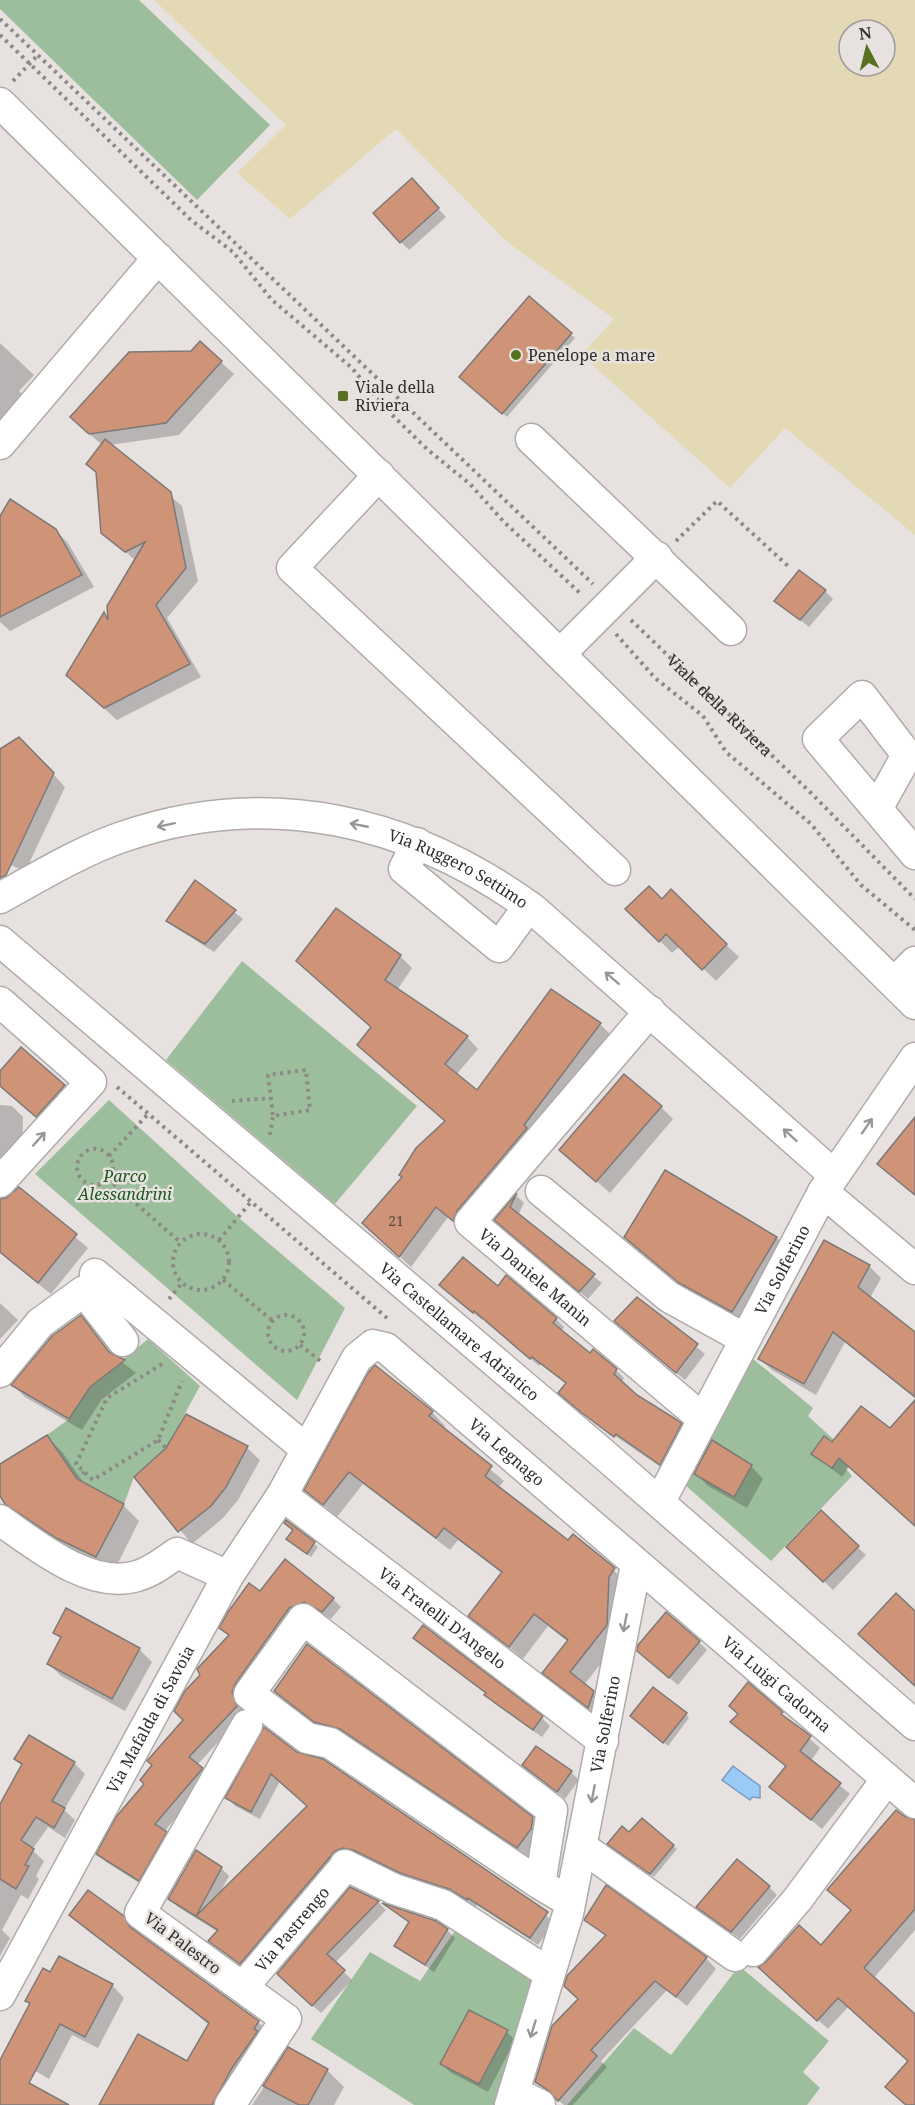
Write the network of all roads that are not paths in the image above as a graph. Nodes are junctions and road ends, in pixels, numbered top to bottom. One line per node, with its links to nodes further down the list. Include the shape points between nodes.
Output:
1 (5, 93): 2 (street)
2 (158, 258): 4 (street); 5 (street)
3 (531, 439): 6 (street)
4 (0, 444)
5 (379, 475): 8 (street); 12 (street, via 292,568)
6 (657, 557): 7 (street); 8 (street)
7 (731, 630)
8 (560, 654): 17 (street)
9 (877, 809): 11 (street)
10 (417, 843): 13 (street, Via Ruggero Settimo, one-way to 13, via 364,826 305,816 160,825 86,851); 14 (street, Via Ruggero Settimo, via 499,885); 14 (street, via 404,870 499,947)
11 (915, 854)
12 (615, 870)
13 (0, 898)
14 (529, 906): 20 (street, Via Ruggero Settimo, one-way to 14)
15 (0, 941): 39 (street, Via Castellamare Adriatico, via 600,1451)
16 (915, 962): 17 (street)
17 (894, 983): 19 (street)
18 (0, 1002): 22 (street, one-way to 18, via 91,1082)
19 (915, 1004)
20 (650, 1011): 23 (street, Via Ruggero Settimo, one-way to 20); 31 (street, Via Daniele Manin, via 470,1222)
21 (915, 1058): 23 (street, Via Solferino, one-way to 21)
22 (0, 1182)
23 (828, 1183): 25 (street, Via Ruggero Settimo); 27 (street, Via Solferino)
24 (541, 1191): 27 (street, via 669,1297)
25 (915, 1269)
26 (95, 1274): 32 (street)
27 (745, 1339): 31 (street, Via Solferino)
28 (123, 1341): 30 (street, via 84,1292 40,1323)
29 (373, 1345): 32 (street, Via Mafalda di Savoia, via 357,1358); 36 (street, Via Legnago, via 386,1348)
30 (0, 1372)
31 (703, 1419): 33 (street, Via Solferino)
32 (306, 1449): 34 (street, Via Mafalda di Savoia)
33 (666, 1490)
34 (282, 1495): 37 (street, Via Mafalda di Savoia); 40 (street, Via Fratelli D'Angelo)
35 (0, 1520): 37 (street, via 81,1572 105,1579 140,1576 177,1552)
36 (636, 1565): 40 (street, Via Solferino, one-way to 40); 41 (street, Via Luigi Cadorna)
37 (228, 1576): 48 (street, Via Mafalda di Savoia)
38 (247, 1725): 47 (street, Via Palestro, via 140,1913)
39 (915, 1725)
40 (603, 1741): 43 (street, Via Solferino, one-way to 43)
41 (901, 1791): 42 (street); 43 (street, via 744,1954)
42 (865, 1837)
43 (582, 1847): 45 (street, Via Solferino)
44 (540, 1884): 44 (street, via 552,1810 303,1619 249,1694 307,1738 330,1743); 45 (street)
45 (570, 1902): 46 (street, Via Solferino)
46 (549, 1973): 47 (street, Via Pastrengo, via 442,1905 343,1867); 49 (street, Via Solferino, one-way to 49)
47 (243, 1987): 50 (street, Via Palestro, via 286,2019)
48 (0, 1995)
49 (512, 2099): 51 (street, Via Solferino)
50 (230, 2105)
51 (540, 2105)

